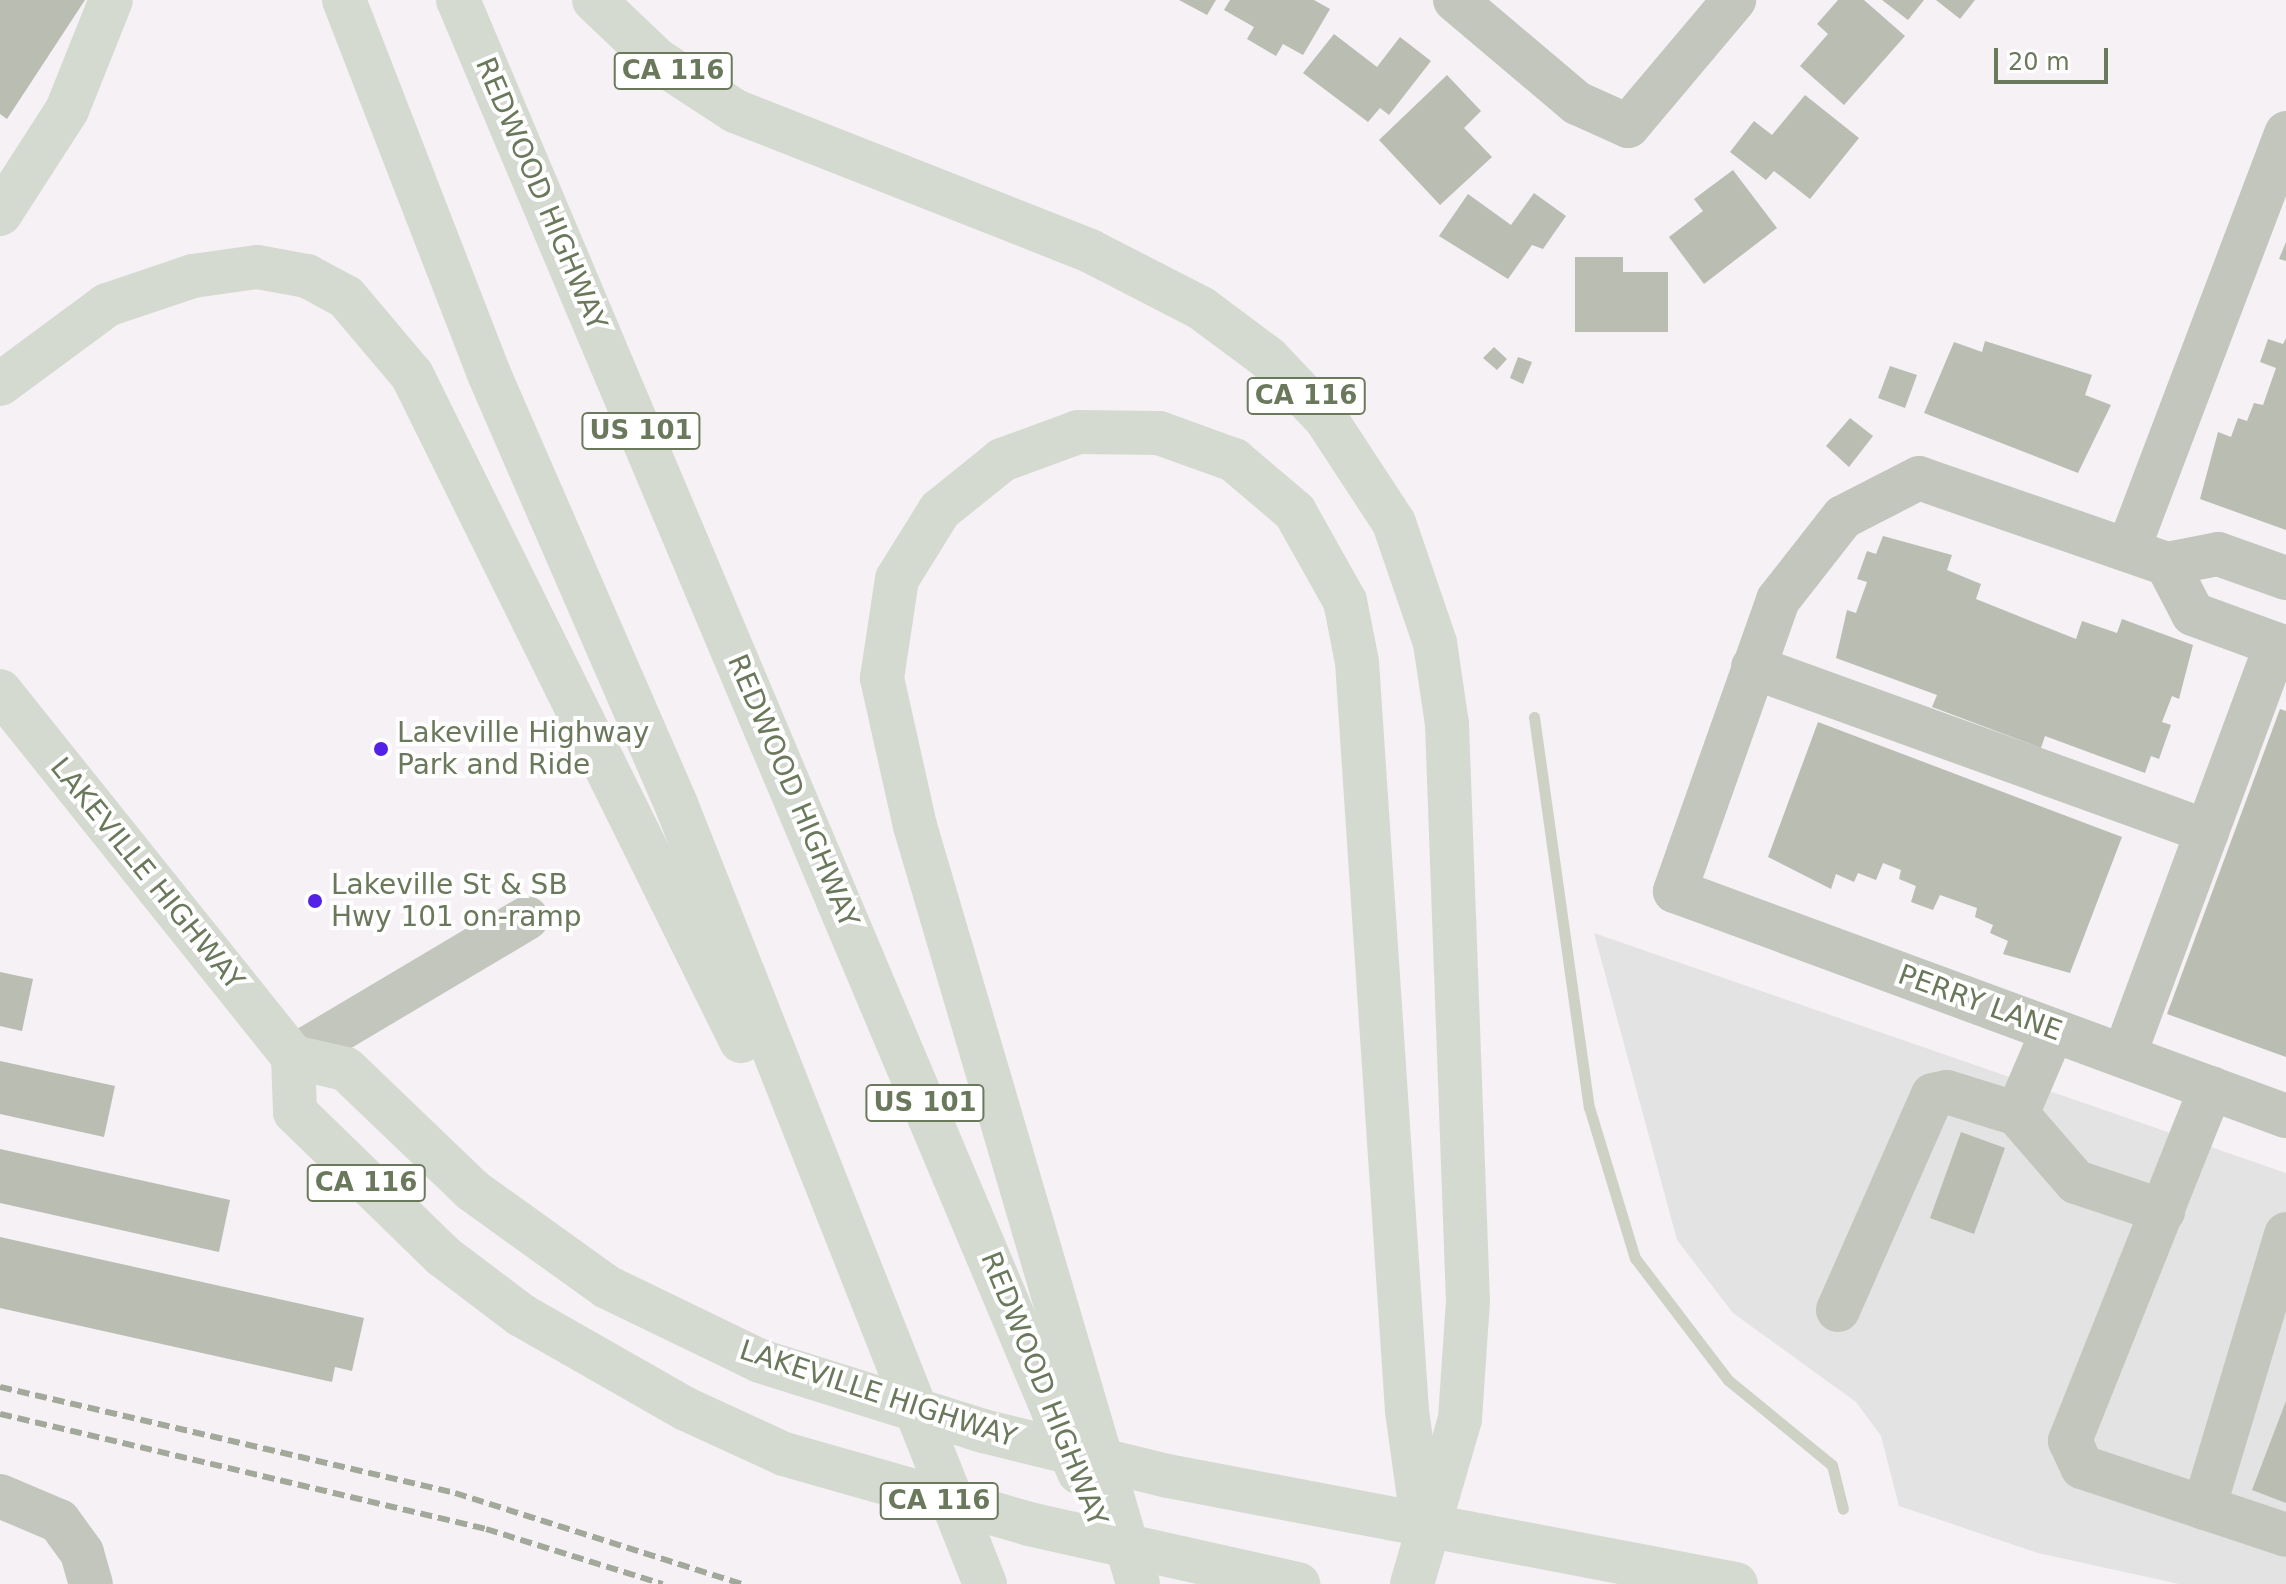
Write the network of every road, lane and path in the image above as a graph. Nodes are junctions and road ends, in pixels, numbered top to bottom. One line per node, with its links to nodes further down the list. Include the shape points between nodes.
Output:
1 (111, 0): 8 (main road, via 67,110)
2 (344, 0): 25 (main road, via 489,374 676,804)
3 (458, 0): 33 (main road, REDWOOD HIGHWAY / US 101)
4 (594, 0): 29 (main road, CA 116, via 657,60 735,111 1090,251 1201,308 1268,358 1326,419 1394,523 1424,603 1444,697 1465,1177 1463,1398 1453,1453)
5 (1455, 0): 6 (street, via 1577,103 1628,126)
6 (1734, 0)
7 (2286, 133): 10 (street)
8 (0, 214)
9 (0, 384): 25 (main road, via 107,305 193,276 257,267 307,276 346,297 381,331 412,375)
10 (2147, 557): 11 (street, via 2218,554); 12 (street, via 2193,614); 13 (street, via 1919,478 1843,517 1778,600)
11 (2286, 578)
12 (2281, 646): 15 (street)
13 (1753, 667): 15 (street); 17 (street, PERRY LANE, via 1675,891)
14 (0, 691): 19 (main road, LAKEVILLE HIGHWAY)
15 (2207, 831): 18 (street)
16 (527, 918): 19 (street)
17 (2053, 1030): 18 (street, PERRY LANE); 21 (street)
18 (2124, 1056): 20 (street, PERRY LANE)
19 (293, 1057): 29 (main road, LAKEVILLE HIGHWAY, via 346,1069 472,1190 607,1287 760,1361 983,1431 1233,1491); 35 (main road, CA 116, via 295,1112 443,1256 521,1315 686,1409 784,1454 899,1491)
20 (2211, 1088): 22 (street, PERRY LANE); 23 (street)
21 (2017, 1114): 23 (street, via 2076,1182); 26 (street, via 1947,1092 1933,1095)
22 (2286, 1116)
23 (2163, 1211): 28 (street, via 2070,1441 2082,1467)
24 (2286, 1234): 28 (street)
25 (871, 1304): 32 (main road)
26 (1838, 1310)
27 (0, 1496): 31 (street, via 59,1521 82,1553)
28 (2204, 1508): 30 (street)
29 (1423, 1526): 34 (main road, via 1407,1411 1348,611 1314,537 1268,484 1198,444 1138,431 1039,443 968,482 905,561 883,638 884,698 902,780); 36 (main road); 37 (main road, LAKEVILLE HIGHWAY)
30 (2286, 1535)
31 (91, 1584)
32 (985, 1584)
33 (1124, 1584)
34 (1138, 1584)
35 (1298, 1584)
36 (1412, 1584)
37 (1736, 1584)

